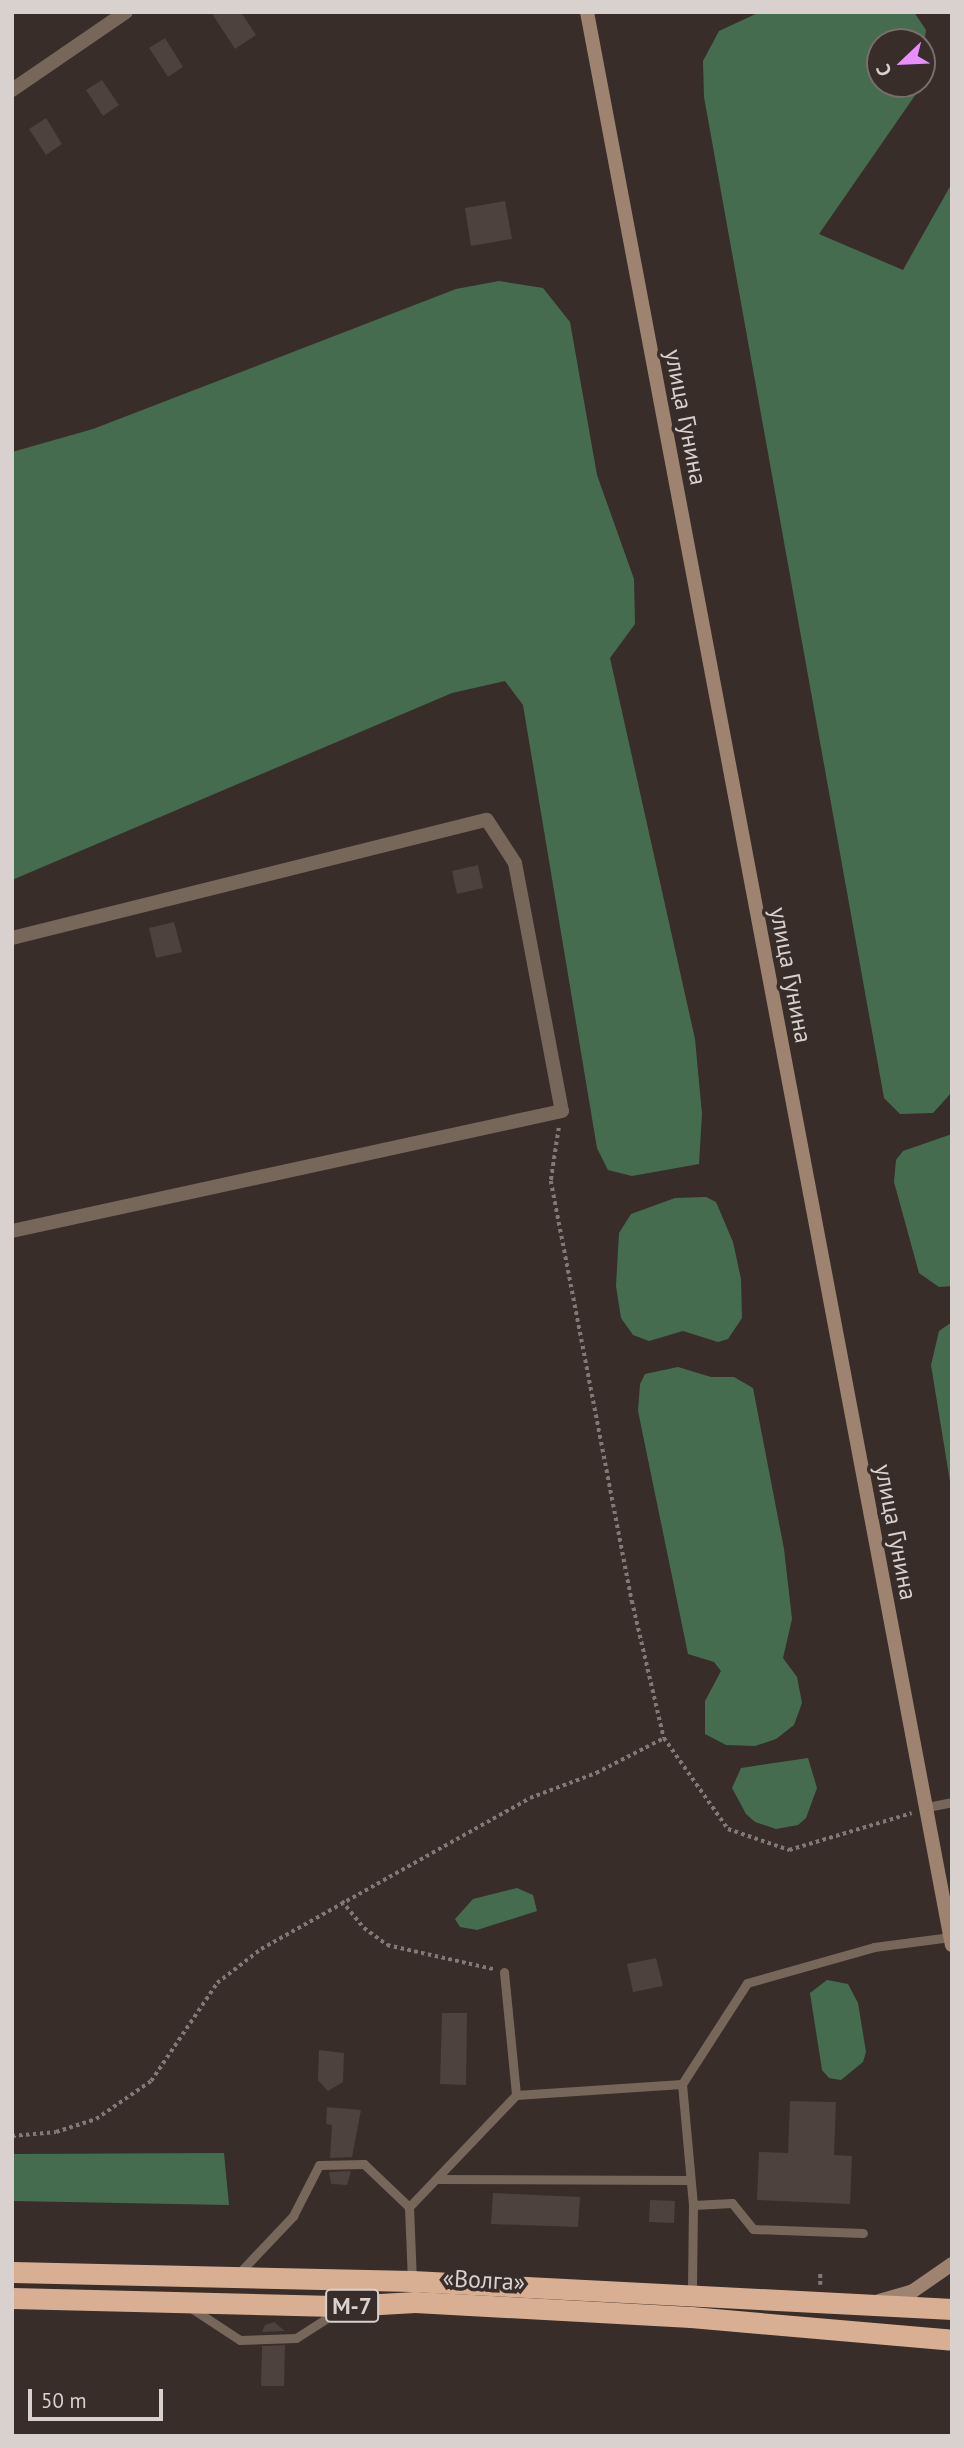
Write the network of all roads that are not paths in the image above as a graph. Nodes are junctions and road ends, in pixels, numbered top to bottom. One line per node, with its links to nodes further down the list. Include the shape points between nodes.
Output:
1 (126, 12): 3 (street)
2 (587, 12): 7 (main road, улица Гунина)
3 (12, 90)
4 (12, 938): 5 (street, via 487,820 516,863 562,1111)
5 (12, 1231)
6 (952, 1802): 7 (lane)
7 (927, 1807): 8 (main road, улица Гунина)
8 (951, 1941): 10 (lane, via 874,1947 747,1983)
9 (504, 1972): 11 (lane)
10 (682, 2084): 11 (lane); 13 (lane)
11 (516, 2095): 12 (lane)
12 (436, 2179): 13 (lane); 15 (lane)
13 (688, 2180): 14 (lane)
14 (693, 2205): 16 (lane, via 732,2203 753,2228); 21 (lane)
15 (409, 2207): 19 (lane, via 364,2164 319,2165 293,2216); 20 (lane)
16 (863, 2233)
17 (952, 2264): 24 (main road, via 913,2291)
18 (12, 2272): 19 (highway, «Волга» / М-7)
19 (235, 2276): 20 (highway, «Волга» / М-7)
20 (412, 2281): 21 (highway, «Волга» / М-7)
21 (692, 2292): 24 (highway, «Волга» / М-7)
22 (12, 2298): 23 (highway, «Волга» / М-7)
23 (178, 2300): 25 (highway, «Волга» / М-7); 25 (lane, via 240,2340 296,2338)
24 (874, 2302): 26 (highway, «Волга» / М-7)
25 (345, 2306): 27 (highway, «Волга» / М-7, via 415,2302 677,2316)
26 (952, 2309)
27 (952, 2340)

